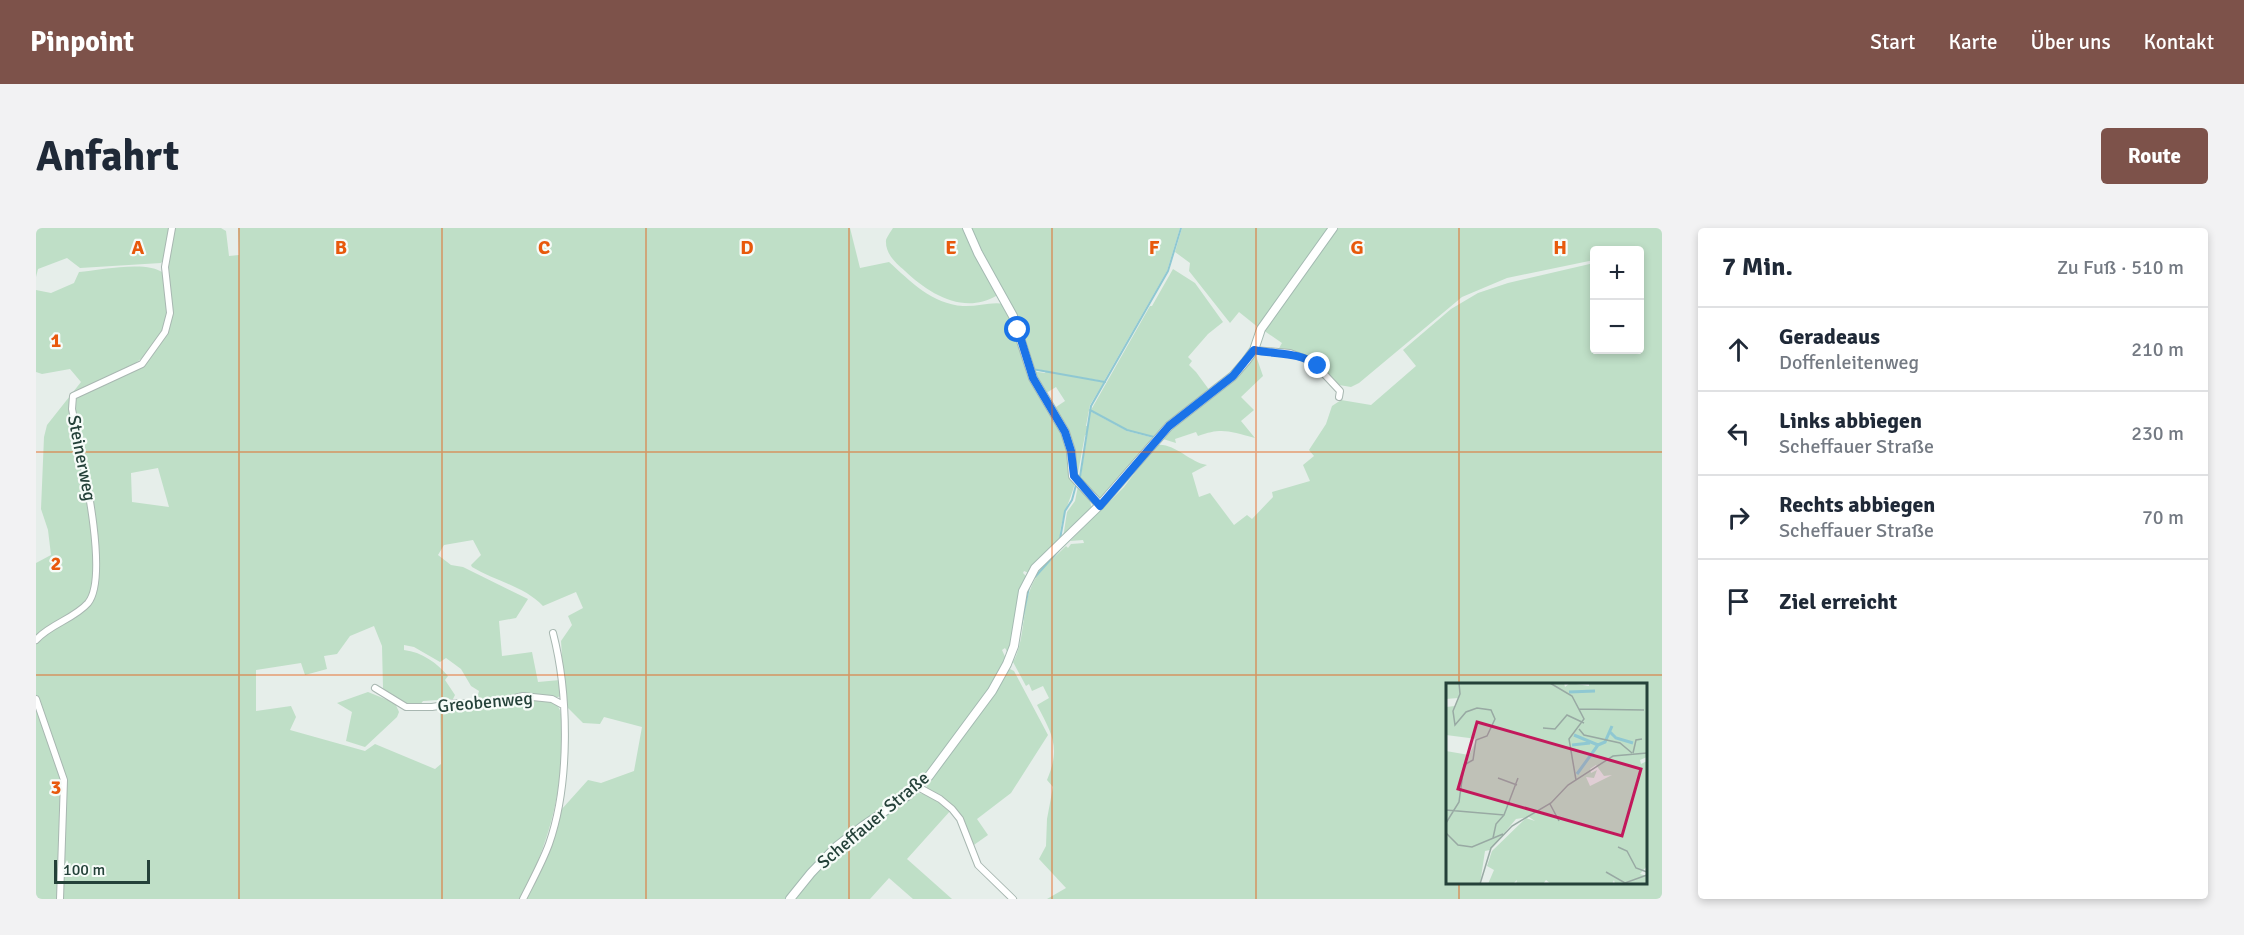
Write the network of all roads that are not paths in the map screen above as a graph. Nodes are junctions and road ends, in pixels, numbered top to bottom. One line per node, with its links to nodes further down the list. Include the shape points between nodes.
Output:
1 (172, 228): 8 (street, Steinerweg, via 165,267 170,313 165,332 142,364 73,396 72,409 93,516 94,591 88,603)
2 (967, 228): 6 (street, via 1013,316 1037,386 1065,432 1074,476)
3 (1333, 228): 4 (street, Scheffauer Straße, via 1261,329)
4 (1254, 350): 5 (street, via 1290,353 1312,361 1340,391); 6 (street, Scheffauer Straße, via 1233,376 1169,426)
5 (1339, 397)
6 (1100, 506): 12 (street, Scheffauer Straße, via 1035,568 1023,591 1007,664 992,691)
7 (553, 633): 11 (street)
8 (36, 640)
9 (375, 688): 11 (street, Greobenweg, via 406,707 486,705 523,696 552,699)
10 (36, 699): 13 (street, via 64,780)
11 (563, 705): 14 (street, via 560,798 549,844)
12 (918, 787): 15 (street, Scheffauer Straße, via 836,847); 16 (street, via 952,809 960,819 978,865)
13 (60, 899)
14 (523, 899)
15 (790, 899)
16 (1013, 899)

